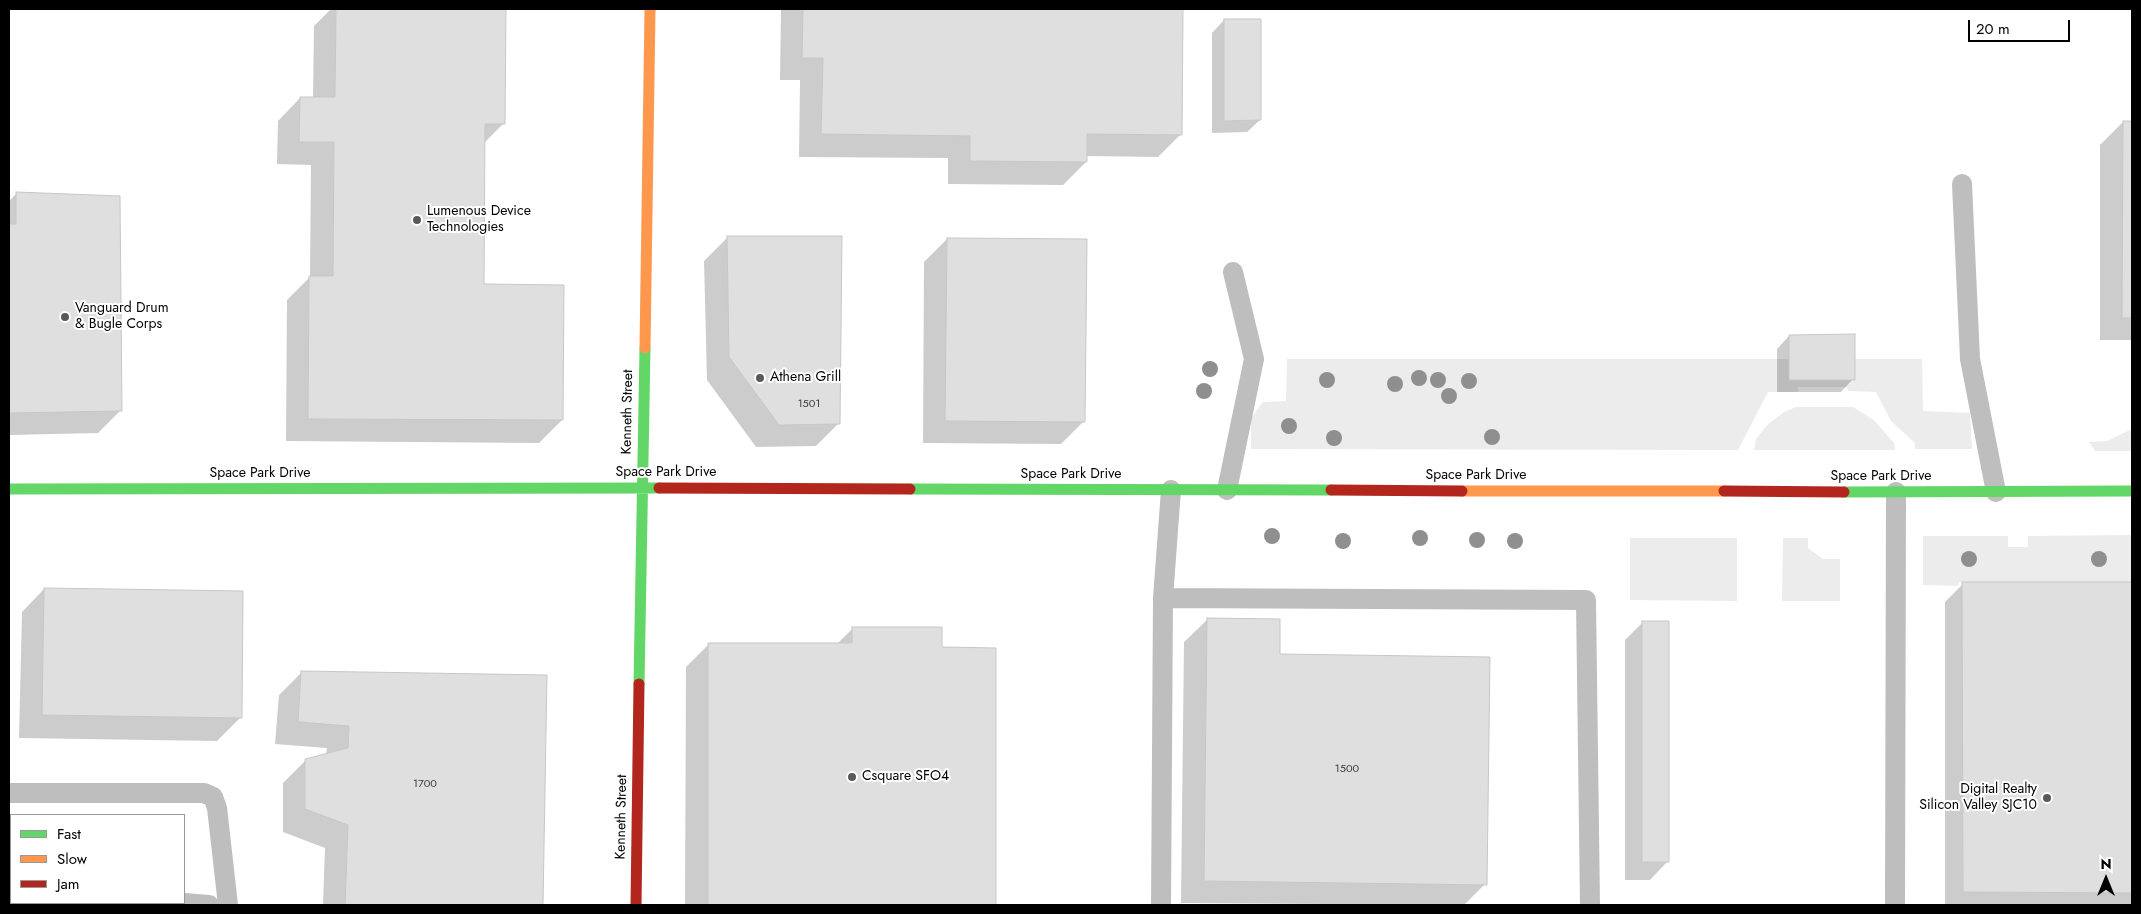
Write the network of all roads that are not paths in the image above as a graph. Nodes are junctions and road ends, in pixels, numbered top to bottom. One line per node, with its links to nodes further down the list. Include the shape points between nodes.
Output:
1 (650, 9): 5 (street, Kenneth Street)
2 (1962, 184): 10 (lane, via 1970,359)
3 (1233, 272): 7 (lane, via 1254,359)
4 (9, 489): 5 (street, Space Park Drive)
5 (642, 489): 6 (street, Space Park Drive); 16 (street, Kenneth Street)
6 (1171, 490): 7 (street, Space Park Drive); 11 (lane)
7 (1227, 490): 9 (street, Space Park Drive)
8 (2132, 491): 10 (street, Space Park Drive)
9 (1896, 492): 10 (street, Space Park Drive); 19 (lane)
10 (1996, 492)
11 (1163, 598): 17 (lane); 18 (lane, via 1586,600)
12 (9, 793): 15 (lane, via 204,794 213,798 217,808)
13 (185, 903): 14 (lane)
14 (209, 905)
15 (228, 905)
16 (636, 905)
17 (1161, 905)
18 (1590, 905)
19 (1895, 905)

